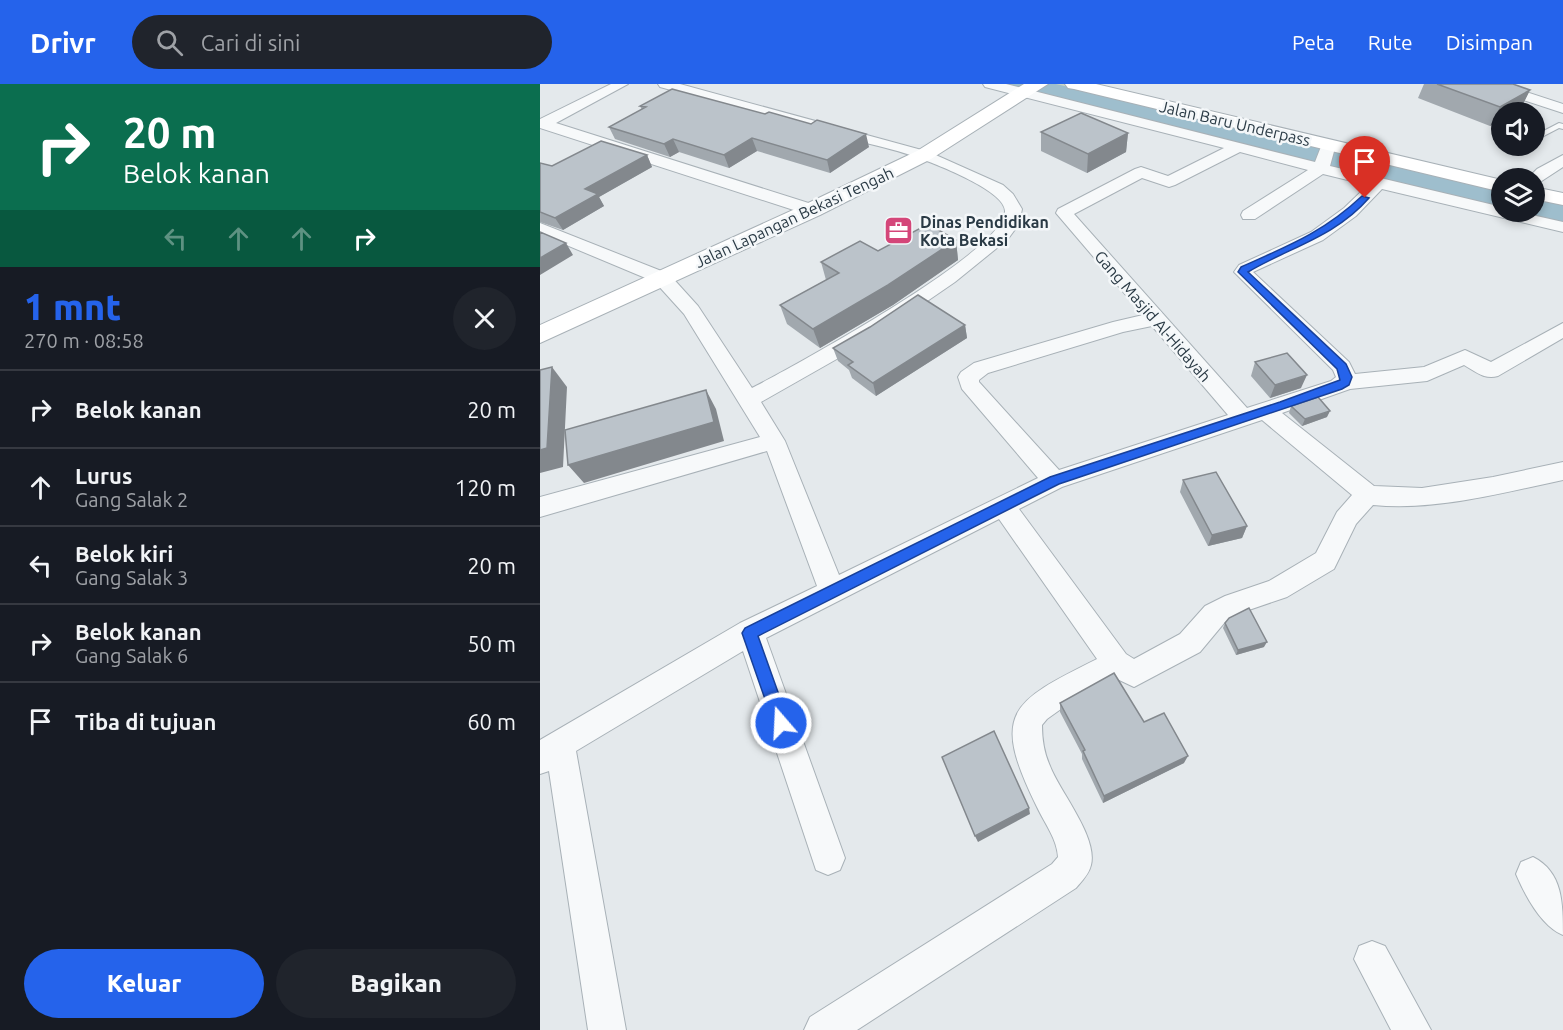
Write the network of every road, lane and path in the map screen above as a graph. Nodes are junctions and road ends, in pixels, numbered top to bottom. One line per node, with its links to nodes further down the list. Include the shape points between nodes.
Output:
1 (621, 84): 8 (street)
2 (665, 84): 12 (street)
3 (990, 84): 6 (street)
4 (1074, 84): 13 (street, Jalan Baru Underpass)
5 (1489, 84): 7 (street)
6 (1031, 88): 11 (street); 12 (street, Jalan Lapangan Bekasi Tengah)
7 (1563, 109)
8 (542, 124): 20 (street)
9 (1563, 127): 10 (lane, via 1559,125)
10 (1545, 133)
11 (1238, 147): 13 (street); 25 (street, Gang Masjid Al-Hidayah, via 1169,182 1138,173 1064,213)
12 (924, 155): 20 (street, Jalan Lapangan Bekasi Tengah); 29 (street, via 1005,194 1014,207 1014,216 1004,234 902,312 817,364)
13 (1325, 156): 16 (street); 17 (street, Jalan Baru Underpass); 21 (street)
14 (1563, 160): 15 (street)
15 (1545, 171)
16 (1379, 183): 22 (street); 28 (street, via 1350,212 1317,236 1243,272 1342,367)
17 (1491, 184)
18 (1545, 195): 19 (street)
19 (1563, 199)
20 (812, 210): 24 (street, Jalan Lapangan Bekasi Tengah)
21 (1249, 215)
22 (1563, 227)
23 (540, 228): 24 (street)
24 (662, 278): 27 (street, Jalan Lapangan Bekasi Tengah); 29 (street, via 691,310)
25 (1156, 319): 30 (street, Gang Masjid Al-Hidayah); 33 (street, via 981,368 968,377 969,384)
26 (1563, 329): 28 (street, via 1491,371 1465,357 1427,374)
27 (540, 335)
28 (1345, 382): 30 (street)
29 (749, 399): 31 (street)
30 (1254, 415): 33 (street); 34 (street, Gang Masjid Al-Hidayah)
31 (774, 441): 35 (street); 37 (street)
32 (1563, 471): 34 (street, via 1422,496)
33 (1054, 481): 36 (street)
34 (1368, 495): 39 (street, via 1346,519 1325,561 1278,589 1215,614 1190,643 1134,674)
35 (540, 507)
36 (1004, 507): 37 (street); 39 (street)
37 (832, 590): 38 (street)
38 (750, 633): 40 (street); 41 (street)
39 (1116, 663): 46 (street, via 1051,698 1031,715 1025,734 1041,785 1076,847 1075,864 1064,876)
40 (550, 752): 45 (street)
41 (828, 858)
42 (1533, 874): 43 (street)
43 (1563, 918)
44 (1372, 959): 47 (street)
45 (607, 1030)
46 (823, 1030)
47 (1412, 1030)

